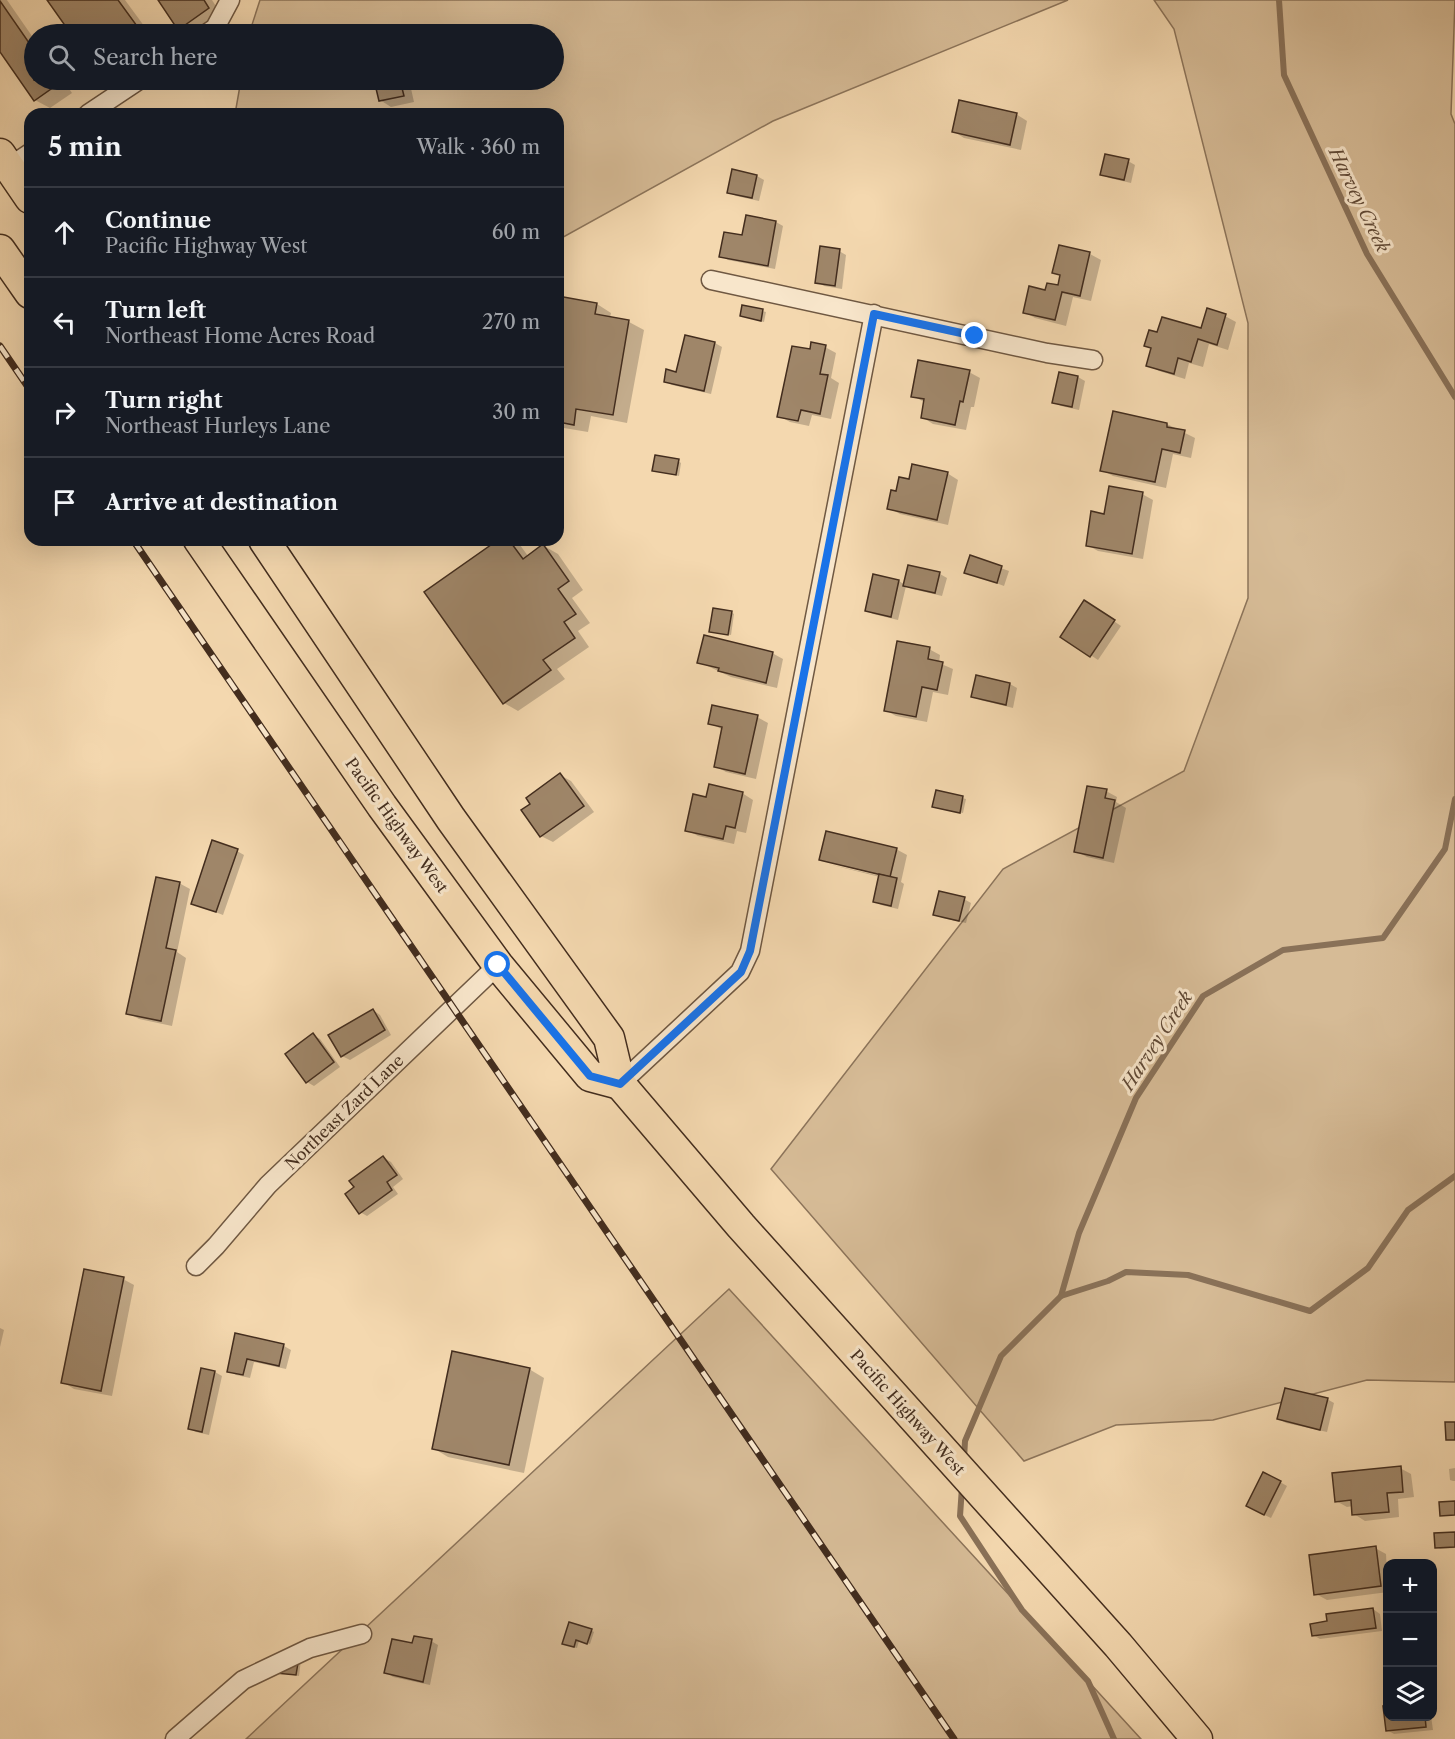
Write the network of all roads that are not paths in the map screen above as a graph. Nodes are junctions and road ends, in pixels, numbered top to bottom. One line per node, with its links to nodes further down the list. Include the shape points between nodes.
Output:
1 (230, 0): 2 (street)
2 (217, 24)
3 (124, 90): 4 (street)
4 (97, 108)
5 (13, 158): 6 (main road)
6 (24, 184)
7 (0, 250): 9 (main road)
8 (711, 279): 10 (street)
9 (24, 284)
10 (874, 314): 11 (street); 15 (street, via 750,951 741,972)
11 (1093, 360)
12 (203, 546): 14 (main road, Pacific Highway West, via 382,806)
13 (268, 546): 15 (main road, Pacific Highway West, via 451,819 609,1038)
14 (498, 965): 15 (main road, Pacific Highway West, via 590,1076); 16 (street, Northeast Zard Lane, via 268,1185)
15 (620, 1084): 19 (main road, Pacific Highway West, via 741,1226 1118,1645)
16 (196, 1266)
17 (362, 1634): 18 (street, via 310,1648 243,1680)
18 (175, 1739)
19 (1197, 1739)

